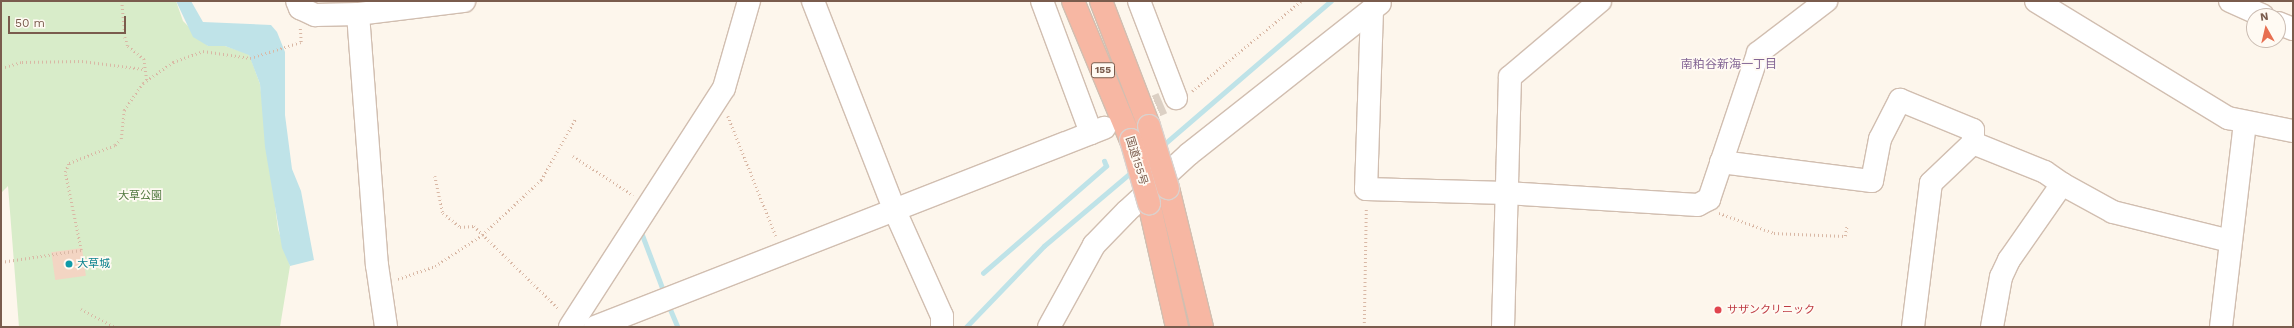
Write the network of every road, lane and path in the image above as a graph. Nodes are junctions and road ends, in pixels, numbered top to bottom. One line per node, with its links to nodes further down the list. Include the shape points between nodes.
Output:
1 (122, 1): 19 (path, via 125,37 128,46 144,59)
2 (464, 1): 17 (street)
3 (749, 1): 22 (street, via 724,88)
4 (814, 1): 35 (street)
5 (1042, 1): 35 (street, via 1098,131)
6 (1073, 1): 49 (highway, 国道155号 / 155, bridge, via 1130,140 1149,203)
7 (1101, 1): 50 (highway, 国道155号 / 155, bridge, via 1149,126 1168,188)
8 (1139, 1): 21 (street)
9 (1301, 1): 21 (path, via 1199,88)
10 (1600, 1): 32 (street, via 1510,77)
11 (1826, 1): 28 (street, via 1758,53)
12 (2036, 1): 24 (street, via 2228,118)
13 (2230, 1): 16 (street)
14 (299, 4): 17 (street, via 315,14); 20 (path, via 301,42 250,58 204,50 173,62)
15 (1377, 5): 31 (street); 48 (street, via 1189,154 1127,211 1094,245)
16 (2246, 8)
17 (358, 14): 41 (street)
18 (1, 68): 19 (path, via 22,62 82,61)
19 (143, 69): 20 (path)
20 (147, 80): 40 (path, via 124,110 121,139 115,145 69,163 65,172 81,250)
21 (1176, 98)
22 (715, 101): 33 (street); 39 (path, via 726,111)
23 (576, 118): 37 (path, via 541,180)
24 (2245, 122): 25 (street); 38 (street)
25 (2293, 131)
26 (1973, 143): 28 (street, via 1973,130 1900,100 1880,139 1872,181); 30 (street, via 2045,172); 53 (street, via 1931,183)
27 (573, 156): 33 (path)
28 (1721, 162): 34 (street, via 1709,199)
29 (435, 176): 37 (path, via 443,213 460,227 474,226)
30 (2062, 184): 38 (street, via 2114,212); 54 (street, via 2009,260 2001,278)
31 (1366, 189): 32 (street); 51 (path)
32 (1506, 193): 34 (street); 52 (street)
33 (648, 204): 43 (street)
34 (1703, 204): 36 (path, via 1774,233 1844,236)
35 (895, 211): 39 (street); 47 (street, via 942,316)
36 (1847, 225)
37 (482, 235): 41 (path, via 435,266); 43 (path)
38 (2230, 241): 55 (street)
39 (784, 254): 46 (street)
40 (1, 262)
41 (381, 285): 45 (street)
42 (82, 309): 44 (path)
43 (571, 323)
44 (115, 327)
45 (386, 327)
46 (595, 327)
47 (942, 327)
48 (1049, 327)
49 (1177, 327)
50 (1202, 327)
51 (1364, 327)
52 (1503, 327)
53 (1913, 327)
54 (1992, 327)
55 (2221, 327)

